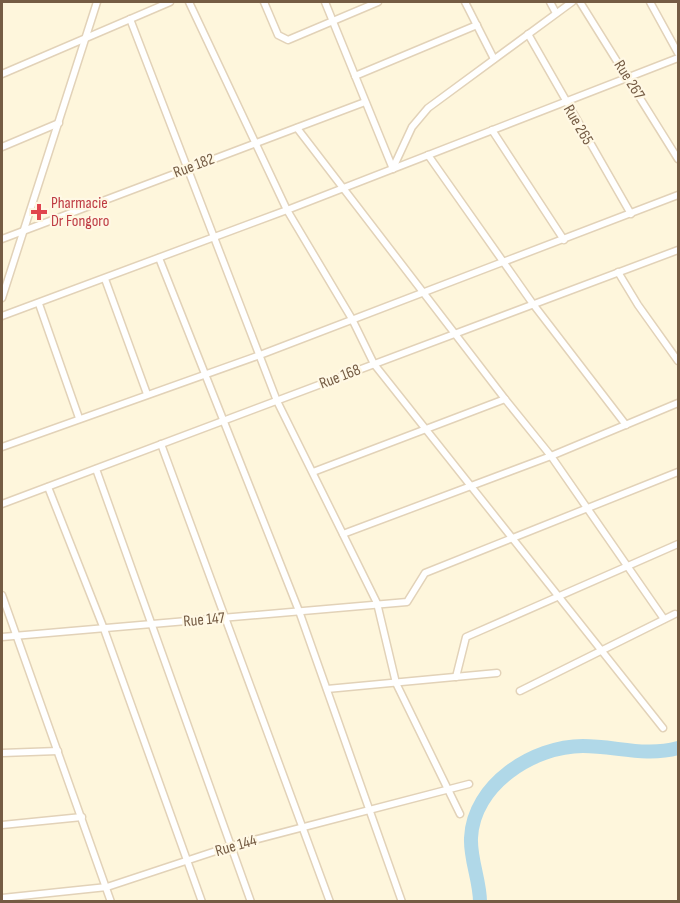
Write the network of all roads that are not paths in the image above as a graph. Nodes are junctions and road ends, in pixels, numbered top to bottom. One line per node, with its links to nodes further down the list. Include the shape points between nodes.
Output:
1 (97, 2): 17 (street)
2 (170, 2): 13 (street)
3 (189, 2): 29 (street)
4 (264, 2): 14 (street, via 283,39)
5 (325, 2): 14 (street)
6 (378, 2): 14 (street)
7 (465, 2): 15 (street)
8 (550, 2): 12 (street)
9 (573, 2): 12 (street)
10 (580, 2): 23 (street, Rue 267)
11 (650, 2): 18 (street)
12 (556, 13): 16 (street)
13 (130, 19): 17 (street); 33 (street)
14 (333, 21): 22 (street)
15 (477, 25): 20 (street); 22 (street)
16 (528, 34): 20 (street); 25 (street, Rue 265)
17 (85, 39): 21 (street); 26 (street)
18 (678, 53)
19 (678, 58): 23 (street)
20 (494, 59): 34 (street, via 428,108 412,127)
21 (2, 74)
22 (355, 76): 24 (street)
23 (628, 78): 25 (street); 32 (street, Rue 267)
24 (365, 102): 27 (street, Rue 182); 34 (street)
25 (565, 102): 28 (street); 38 (street, Rue 265)
26 (59, 123): 30 (street); 39 (street)
27 (297, 128): 29 (street, Rue 182); 35 (street)
28 (492, 130): 31 (street); 42 (street)
29 (257, 142): 33 (street, Rue 182); 37 (street)
30 (2, 147)
31 (428, 155): 34 (street); 45 (street)
32 (678, 159)
33 (188, 169): 39 (street, Rue 182); 40 (street)
34 (393, 169): 35 (street)
35 (343, 188): 37 (street); 48 (street)
36 (678, 195): 38 (street)
37 (287, 210): 40 (street); 53 (street)
38 (631, 214): 42 (street)
39 (24, 231): 41 (street, Rue 182); 49 (street)
40 (214, 237): 44 (street); 55 (street)
41 (2, 239)
42 (564, 240): 45 (street)
43 (678, 250): 46 (street, Rue 168)
44 (159, 258): 47 (street); 58 (street)
45 (504, 263): 48 (street); 51 (street)
46 (618, 272): 51 (street, Rue 168); 56 (street)
47 (105, 279): 50 (street); 59 (street)
48 (423, 292): 53 (street); 54 (street)
49 (2, 298)
50 (39, 304): 52 (street); 63 (street)
51 (533, 304): 54 (street, Rue 168); 65 (street)
52 (2, 316)
53 (352, 319): 55 (street); 57 (street)
54 (454, 334): 57 (street, Rue 168); 60 (street)
55 (260, 355): 58 (street); 61 (street)
56 (678, 361)
57 (374, 364): 61 (street, Rue 168); 66 (street)
58 (205, 374): 59 (street); 64 (street)
59 (147, 394): 63 (street)
60 (505, 399): 66 (street); 69 (street)
61 (277, 401): 64 (street, Rue 168); 71 (street)
62 (678, 403): 65 (street)
63 (79, 418): 68 (street)
64 (224, 421): 67 (street, Rue 168); 84 (street)
65 (626, 424): 69 (street)
66 (425, 429): 71 (street); 73 (street)
67 (162, 444): 70 (street, Rue 168); 86 (street)
68 (2, 447)
69 (551, 456): 73 (street); 76 (street)
70 (96, 469): 74 (street, Rue 168); 88 (street)
71 (313, 472): 77 (street)
72 (678, 472): 76 (street)
73 (472, 486): 77 (street); 78 (street)
74 (48, 487): 75 (street, Rue 168); 89 (street)
75 (2, 504)
76 (588, 508): 78 (street); 80 (street)
77 (343, 534): 83 (street)
78 (513, 538): 82 (street); 83 (street, Rue 147, via 425,573 407,602)
79 (678, 544): 80 (street)
80 (628, 568): 82 (street); 87 (street)
81 (2, 594): 91 (street)
82 (560, 597): 92 (street); 94 (street, via 466,637)
83 (377, 603): 84 (street, Rue 147); 95 (street)
84 (299, 611): 86 (street, Rue 147); 96 (street)
85 (675, 614): 87 (street)
86 (225, 618): 88 (street, Rue 147); 107 (street)
87 (664, 619): 92 (street)
88 (153, 625): 89 (street, Rue 147); 108 (street)
89 (104, 629): 91 (street, Rue 147); 109 (street)
90 (2, 637): 91 (street, Rue 147)
91 (17, 637): 99 (street)
92 (602, 650): 97 (street); 98 (street)
93 (497, 673): 94 (street)
94 (456, 677): 95 (street)
95 (396, 683): 96 (street); 102 (street)
96 (327, 690): 103 (street)
97 (520, 692)
98 (663, 728)
99 (58, 751): 100 (street); 105 (street)
100 (2, 753)
101 (469, 784): 102 (street, Rue 144)
102 (447, 789): 103 (street, Rue 144); 104 (street)
103 (369, 810): 107 (street, Rue 144); 117 (street)
104 (460, 814)
105 (82, 818): 106 (street); 110 (street)
106 (2, 825)
107 (302, 828): 108 (street, Rue 144); 116 (street)
108 (231, 846): 109 (street, Rue 144); 115 (street)
109 (189, 860): 110 (street, Rue 144); 114 (street)
110 (107, 887): 112 (street, Rue 144); 113 (street)
111 (2, 898): 112 (street, Rue 144)
112 (33, 898)
113 (111, 902)
114 (202, 902)
115 (252, 902)
116 (330, 902)
117 (402, 902)

